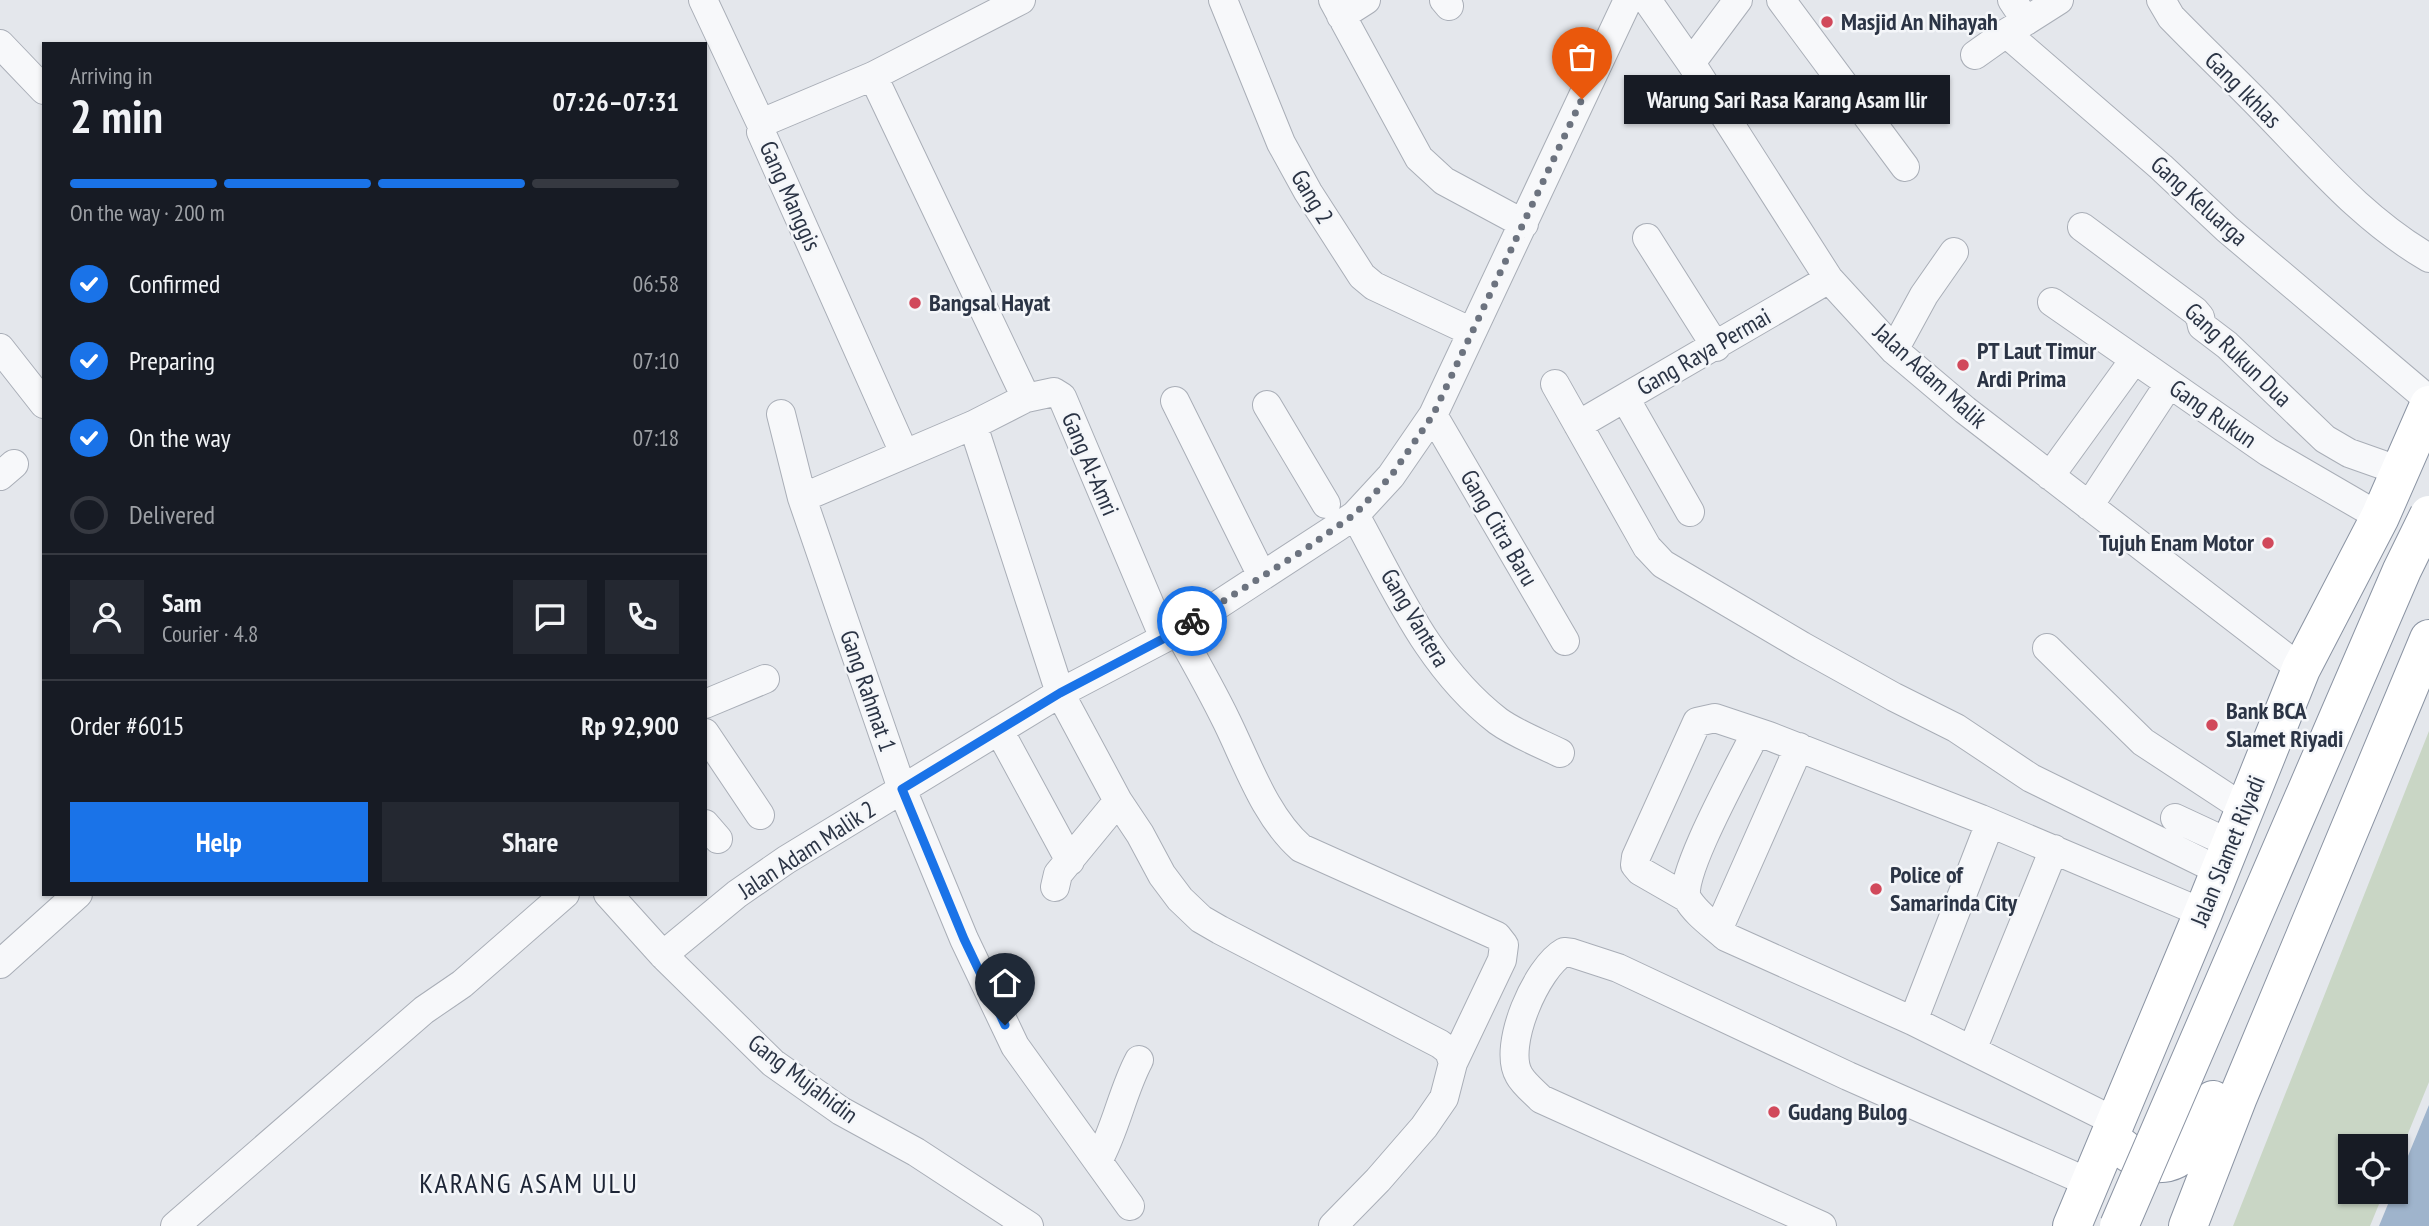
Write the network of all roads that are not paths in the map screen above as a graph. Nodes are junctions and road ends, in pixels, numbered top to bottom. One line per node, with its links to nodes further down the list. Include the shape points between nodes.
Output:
1 (702, 0): 18 (street)
2 (1021, 0): 16 (street, Gang Manggis)
3 (1223, 0): 27 (street, Gang 2, via 1281,143 1362,276)
4 (1366, 0): 11 (street)
5 (1628, 0): 20 (street, Jalan Adam Malik 2)
6 (1647, 0): 15 (street, Jalan Adam Malik)
7 (1738, 0): 15 (street)
8 (1781, 0): 19 (street)
9 (2059, 0): 12 (street)
10 (2161, 0): 24 (street, Gang Ikhlas, via 2171,17 2328,178 2385,229)
11 (1337, 8): 20 (street, via 1419,158 1444,181)
12 (2015, 18): 14 (street); 38 (street, Gang Keluarga, via 2161,167)
13 (0, 44): 17 (street)
14 (1975, 55)
15 (1691, 63): 25 (street, Jalan Adam Malik)
16 (873, 76): 18 (street, Gang Manggis); 34 (street)
17 (42, 88)
18 (762, 126): 44 (street, Gang Manggis)
19 (1905, 167)
20 (1524, 224): 27 (street, Jalan Adam Malik 2)
21 (2082, 227): 45 (street, Gang Rukun Dua, via 2195,311 2202,326 2325,439)
22 (1647, 238): 28 (street)
23 (1954, 252): 30 (street)
24 (2429, 258)
25 (1829, 279): 28 (street, Gang Raya Permai); 30 (street, Jalan Adam Malik)
26 (2052, 302): 31 (street, Gang Rukun)
27 (1472, 332): 41 (street, Jalan Adam Malik 2)
28 (1716, 346): 35 (street, Gang Raya Permai)
29 (0, 348): 36 (street)
30 (1894, 350): 46 (street, Jalan Adam Malik)
31 (2134, 360): 33 (street, Gang Rukun); 46 (street)
32 (1555, 384): 43 (street)
33 (2169, 384): 48 (street); 52 (street, Gang Rukun, via 2268,453)
34 (1026, 398): 42 (street, Gang Al-Amri); 54 (street, Gang Al-Amri, via 1054,392 1062,397)
35 (1625, 398): 43 (street, Gang Raya Permai); 49 (street)
36 (42, 401)
37 (1175, 401): 53 (street)
38 (2429, 402): 45 (highway, Jalan Slamet Riyadi)
39 (1267, 405): 50 (street, Gang Vantera)
40 (780, 414): 47 (street, Gang Rahmat 1)
41 (1433, 415): 50 (street, Jalan Adam Malik 2, via 1391,476); 56 (street, Gang Citra Baru)
42 (973, 425): 44 (street, Gang Al-Amri); 60 (street)
43 (1578, 425): 74 (street, via 1647,547 1663,564 1814,653 1956,728 2031,778)
44 (904, 453): 47 (street, Gang Al-Amri)
45 (2400, 471): 52 (highway, Jalan Slamet Riyadi)
46 (2050, 476): 48 (street, Jalan Adam Malik)
47 (802, 498): 67 (street, Gang Rahmat 1)
48 (2089, 506): 58 (street, Jalan Adam Malik)
49 (1690, 512)
50 (1338, 514): 53 (street, Jalan Adam Malik 2); 66 (street, Gang Vantera, via 1454,681 1499,721)
51 (2429, 515): 99 (highway, Jalan Slamet Riyadi, bridge)
52 (2380, 517): 58 (highway, Jalan Slamet Riyadi)
53 (1262, 576): 54 (street, Jalan Adam Malik 2)
54 (1171, 634): 60 (street, Jalan Adam Malik 2); 89 (street, via 1219,705 1286,835 1301,848 1497,936 1504,945 1502,960)
55 (2429, 639): 76 (highway)
56 (1565, 641)
57 (2047, 648): 69 (street, via 2143,742)
58 (2301, 669): 69 (highway, Jalan Slamet Riyadi)
59 (765, 678): 61 (street)
60 (1060, 693): 62 (street, Jalan Adam Malik 2); 68 (street)
61 (707, 703)
62 (999, 730): 67 (street, Jalan Adam Malik 2); 75 (street)
63 (707, 736): 70 (street)
64 (1769, 736): 65 (street); 81 (street, via 1752,740 1698,851 1685,887); 81 (street, via 1715,718 1697,722 1635,865)
65 (1799, 747): 72 (street); 83 (street)
66 (1560, 753)
67 (902, 789): 84 (street, Jalan Adam Malik 2, via 737,894); 91 (street, Gang Rahmat 1, via 964,939 1015,1046)
68 (1118, 801): 75 (street); 89 (street, via 1180,899 1202,919 1440,1044)
69 (2245, 809): 74 (highway, Jalan Slamet Riyadi)
70 (760, 815)
71 (2175, 818): 74 (street)
72 (1990, 822): 73 (street); 86 (street)
73 (2054, 849): 82 (street); 87 (street)
74 (2225, 858): 82 (highway, Jalan Slamet Riyadi)
75 (1070, 861): 77 (street)
76 (2335, 865): 90 (highway, via 2312,883 2298,908 2191,1144 2172,1160 2150,1164 2116,1142); 100 (highway)
77 (1055, 887)
78 (76, 896): 85 (street)
79 (563, 896): 94 (street)
80 (610, 896): 84 (street, Gang Mujahidin)
81 (1687, 898): 83 (street)
82 (2203, 913): 90 (highway, Jalan Slamet Riyadi)
83 (1718, 930): 86 (street)
84 (663, 955): 95 (street, Gang Mujahidin, via 774,1063 841,1111 916,1152)
85 (0, 964)
86 (1913, 1021): 87 (street)
87 (1972, 1050): 90 (street)
88 (1139, 1060): 91 (street)
89 (1453, 1063): 96 (street, via 1444,1098 1424,1126)
90 (2115, 1126): 92 (highway, Jalan Slamet Riyadi)
91 (1098, 1161): 93 (street, Gang Rahmat 1)
92 (2090, 1183): 97 (street, via 1618,968 1564,952 1550,962 1532,992 1514,1056 1518,1074 1541,1099); 98 (highway, Jalan Slamet Riyadi)
93 (1130, 1206)
94 (175, 1226)
95 (1029, 1226)
96 (1333, 1226)
97 (1822, 1226)
98 (2072, 1226)
99 (2119, 1226)
100 (2188, 1226)

